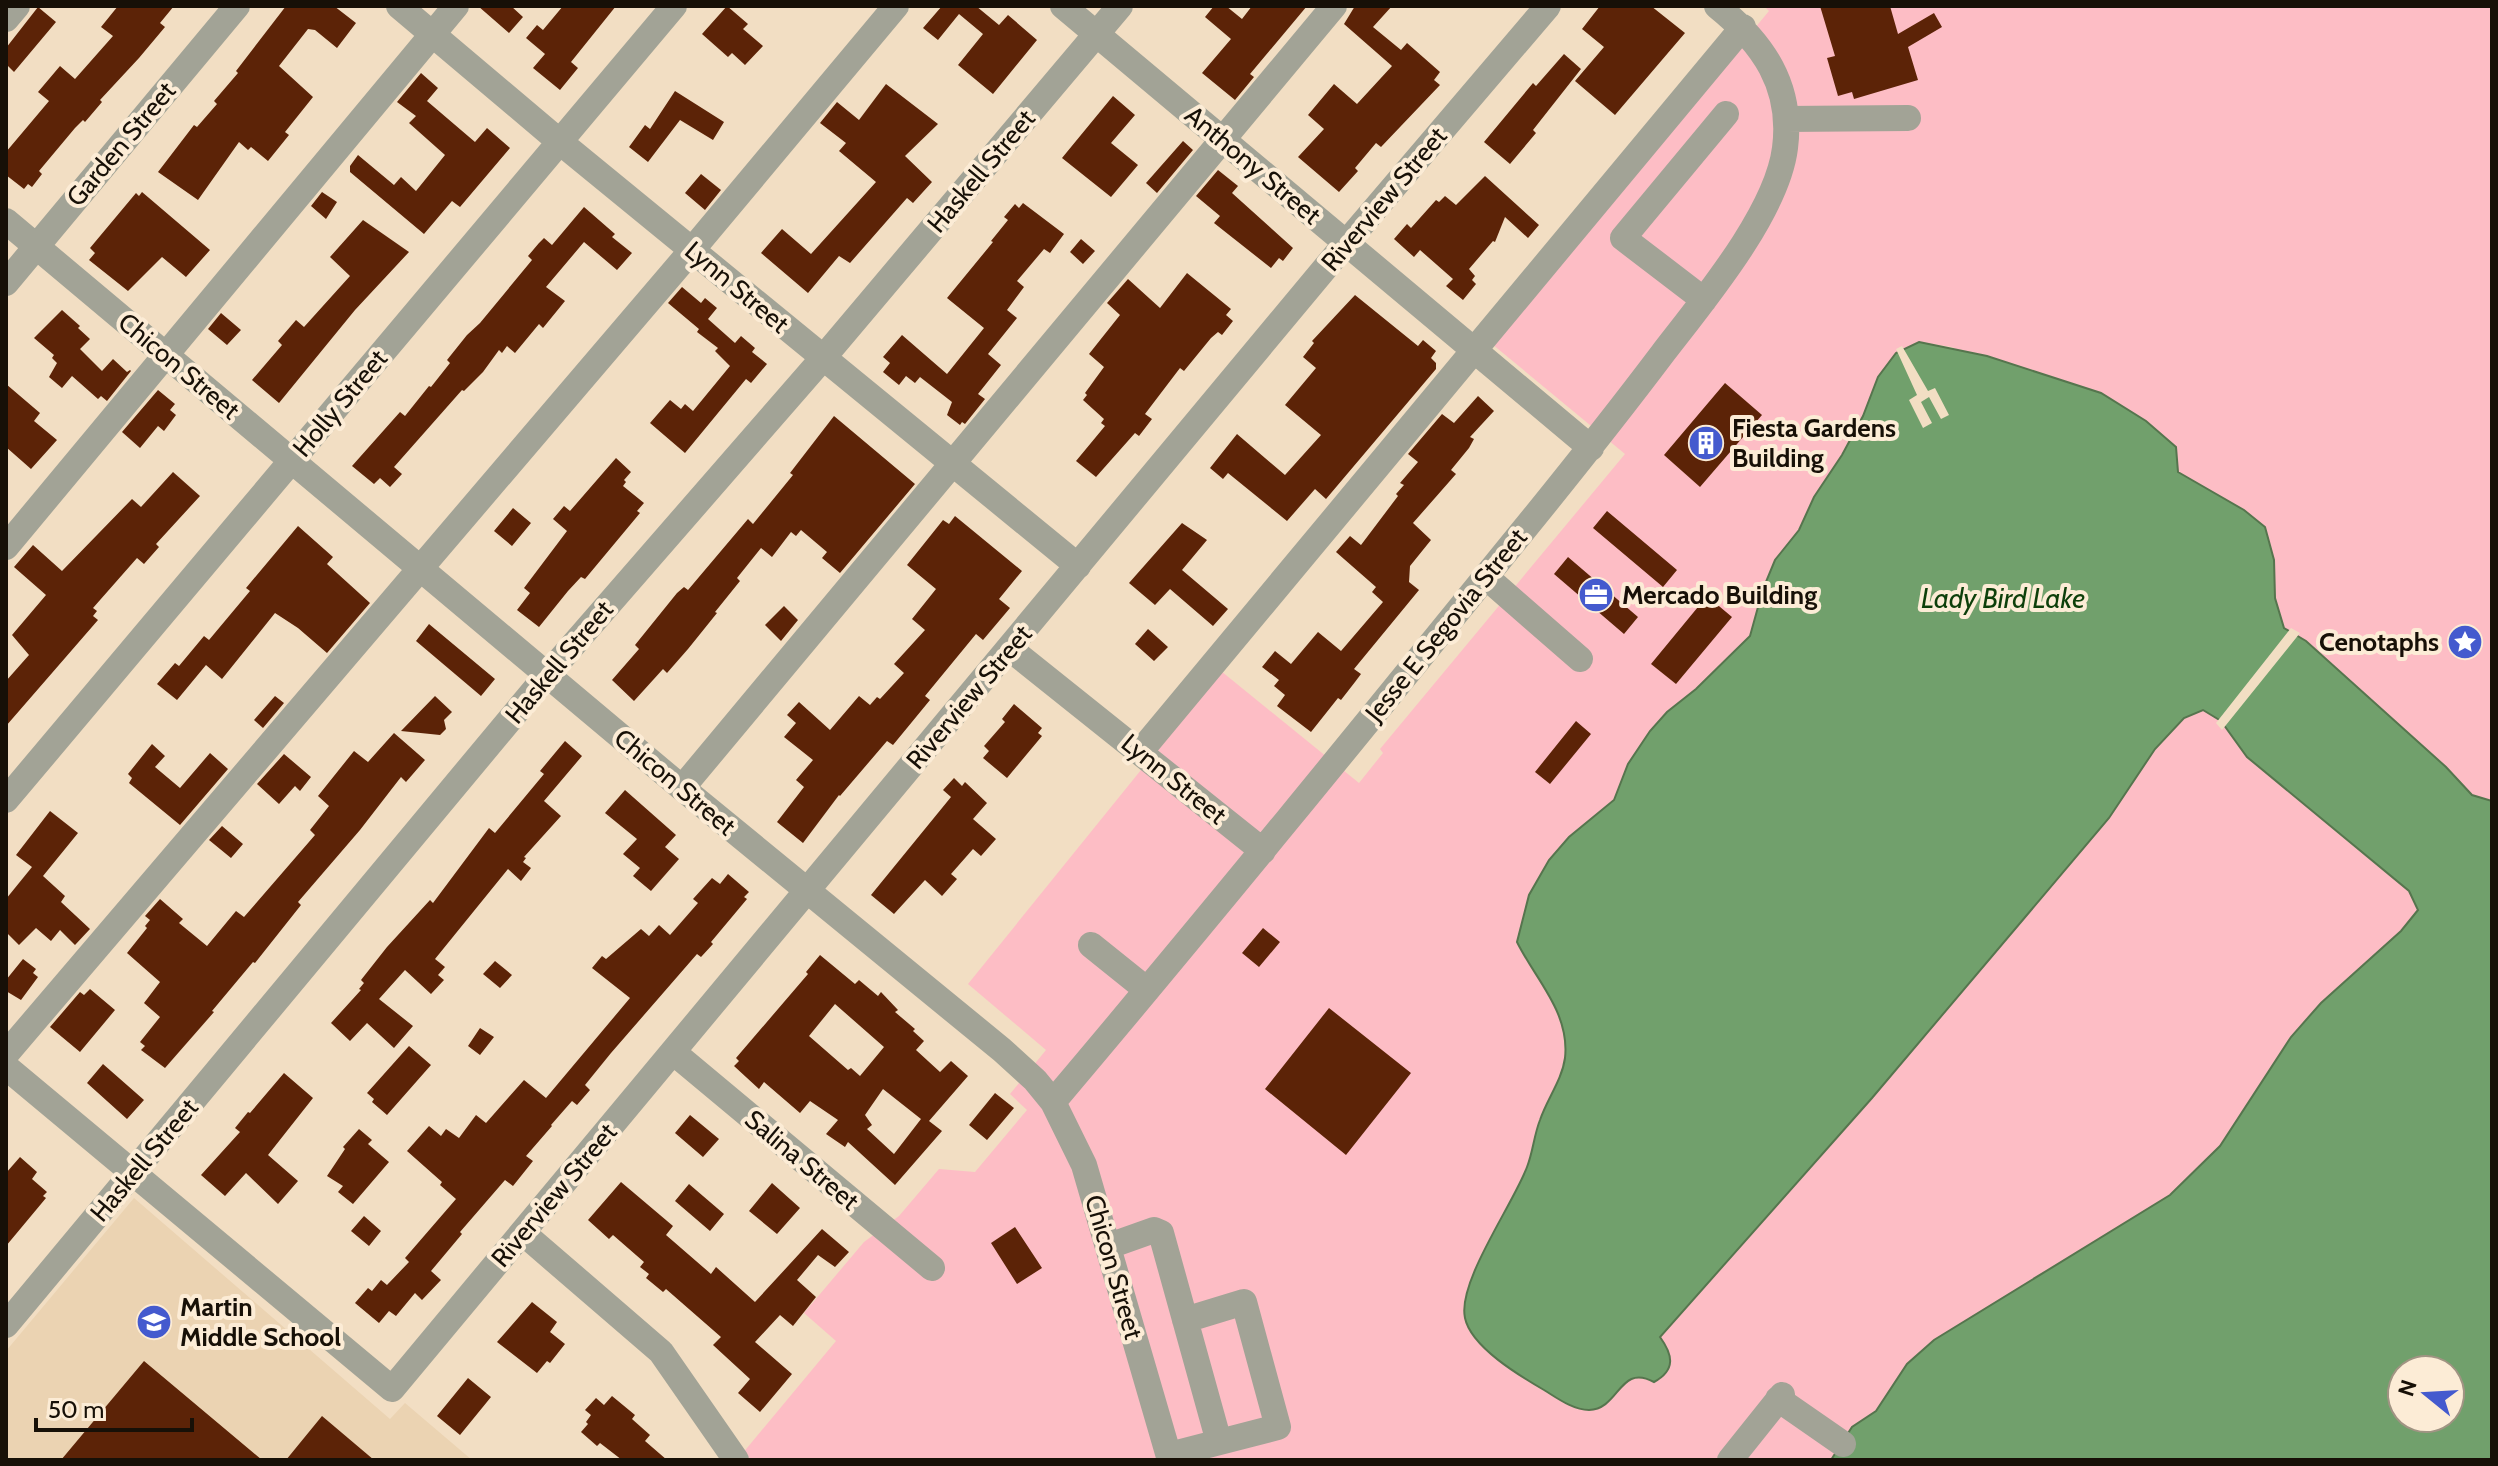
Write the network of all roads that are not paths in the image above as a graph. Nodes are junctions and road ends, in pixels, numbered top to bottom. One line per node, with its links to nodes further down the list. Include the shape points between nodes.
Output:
1 (17, 6): 12 (street)
2 (237, 6): 23 (street, Garden Street)
3 (399, 6): 14 (street, Lynn Street)
4 (456, 6): 14 (street)
5 (674, 6): 20 (street, Holly Street)
6 (896, 6): 24 (street)
7 (1063, 6): 15 (street, Anthony Street)
8 (1120, 6): 15 (street, Haskell Street)
9 (1334, 6): 19 (street)
10 (1548, 6): 22 (street, Riverview Street)
11 (1717, 6): 13 (street, Jesse E Segovia Street)
12 (6, 19)
13 (1743, 27): 18 (street, Jesse E Segovia Street, via 1771,63); 27 (street)
14 (433, 34): 20 (street, Lynn Street); 28 (street)
15 (1096, 34): 19 (street, Anthony Street); 29 (street, Haskell Street)
16 (1726, 114): 26 (street, via 1623,238)
17 (1908, 118): 18 (street)
18 (1786, 119): 26 (street, Jesse E Segovia Street, via 1780,171 1762,212)
19 (1223, 140): 22 (street, Anthony Street); 32 (street)
20 (560, 142): 24 (street, Lynn Street); 31 (street, Holly Street)
21 (6, 221): 23 (street, Chicon Street)
22 (1346, 243): 27 (street, Anthony Street); 34 (street, Riverview Street)
23 (36, 246): 25 (street, Garden Street); 28 (street, Chicon Street)
24 (692, 250): 29 (street, Lynn Street); 35 (street)
25 (6, 283)
26 (1704, 300): 30 (street, Jesse E Segovia Street)
27 (1474, 351): 30 (street, Anthony Street); 40 (street)
28 (166, 355): 31 (street, Chicon Street); 33 (street)
29 (823, 358): 32 (street, Lynn Street); 39 (street, Haskell Street)
30 (1591, 448): 36 (street, Jesse E Segovia Street)
31 (291, 461): 35 (street, Chicon Street); 42 (street, Holly Street)
32 (954, 462): 34 (street, Lynn Street); 41 (street)
33 (6, 547)
34 (1078, 566): 37 (street, Riverview Street)
35 (422, 567): 39 (street, Chicon Street); 48 (street)
36 (1486, 577): 38 (street); 43 (street, Jesse E Segovia Street)
37 (1009, 648): 40 (street, Lynn Street); 44 (street, Riverview Street)
38 (1580, 659)
39 (547, 675): 41 (street, Chicon Street); 51 (street, Haskell Street)
40 (1140, 752): 43 (street, Lynn Street)
41 (682, 788): 44 (street, Chicon Street)
42 (6, 800)
43 (1263, 851): 46 (street, Jesse E Segovia Street)
44 (807, 891): 47 (street, Riverview Street); 50 (street, Chicon Street, via 1002,1050)
45 (1091, 945): 46 (street)
46 (1147, 990): 50 (street, Jesse E Segovia Street)
47 (673, 1052): 52 (street, Riverview Street); 54 (street, Salina Street)
48 (6, 1054)
49 (6, 1067): 51 (street)
50 (1053, 1102): 53 (street, Chicon Street, via 1084,1165)
51 (133, 1172): 52 (street, Riverview Street, via 392,1389); 56 (street, Haskell Street)
52 (523, 1233): 60 (street, via 661,1352)
53 (1109, 1246): 55 (street, via 1154,1230 1161,1233); 59 (street, Chicon Street)
54 (932, 1268)
55 (1185, 1320): 57 (street); 57 (street, via 1244,1302 1278,1427)
56 (6, 1325)
57 (1219, 1442): 59 (street)
58 (1843, 1444): 61 (street, via 1780,1397)
59 (1170, 1457)
60 (736, 1460)
61 (1730, 1460)

